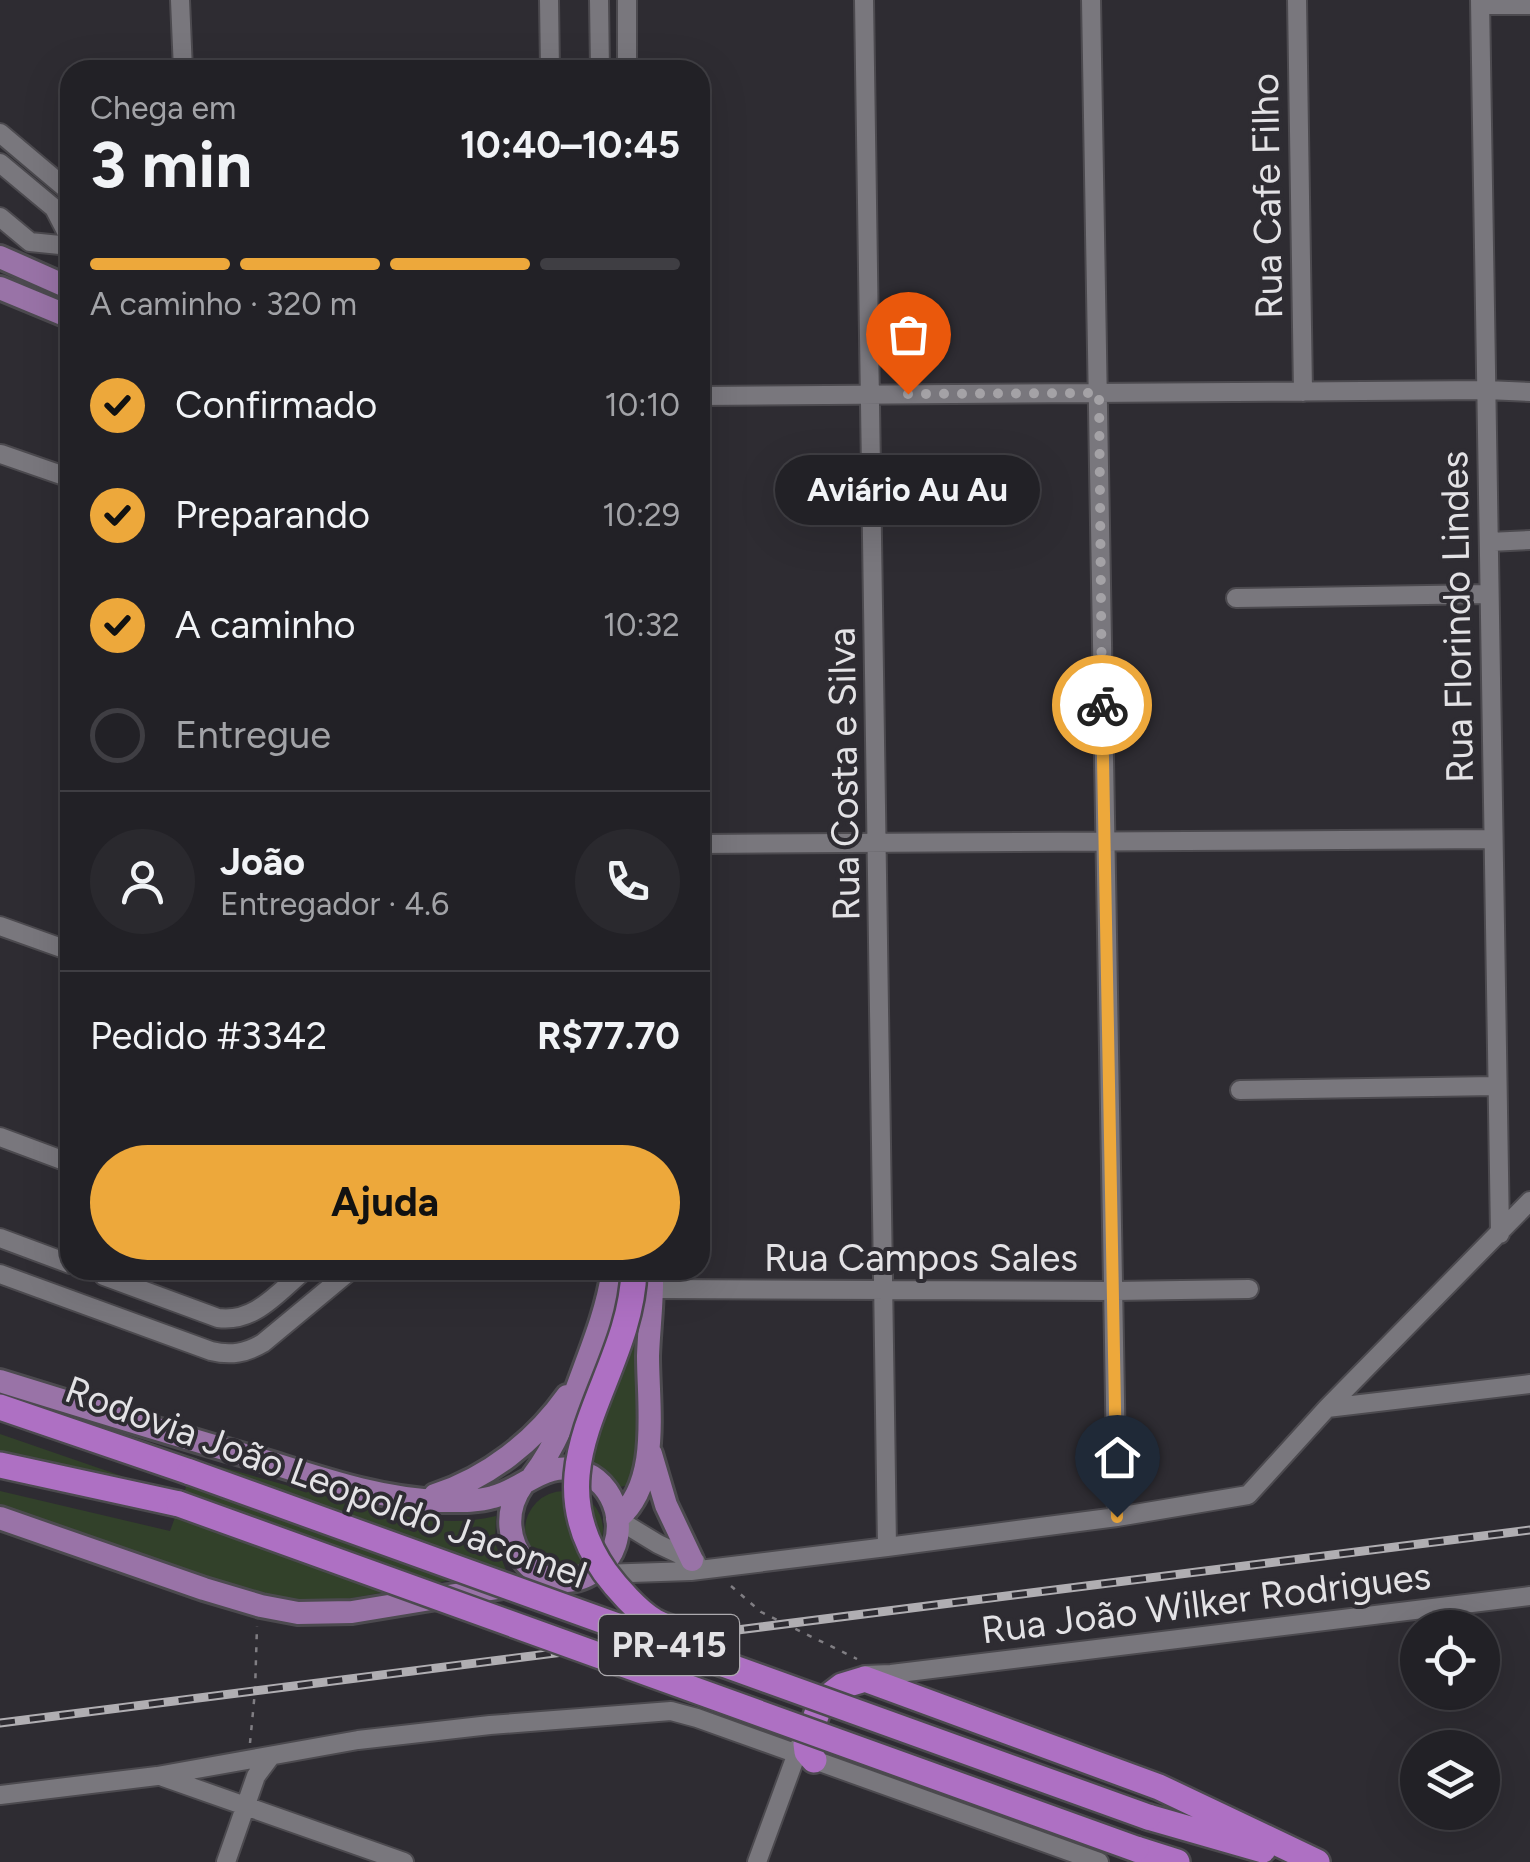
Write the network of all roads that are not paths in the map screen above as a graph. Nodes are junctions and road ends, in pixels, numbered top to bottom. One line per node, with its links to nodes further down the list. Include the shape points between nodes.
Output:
1 (180, 0): 10 (street)
2 (549, 0): 11 (street)
3 (600, 0): 12 (street)
4 (627, 0): 13 (street)
5 (864, 0): 28 (street, Rua Costa e Silva)
6 (1091, 0): 27 (street)
7 (1296, 0): 25 (street, Rua Cafe Filho)
8 (1480, 3): 9 (street); 24 (street, Rua Florindo Lindes)
9 (1530, 5)
10 (183, 60)
11 (550, 60)
12 (600, 60)
13 (627, 60)
14 (0, 133): 16 (street)
15 (0, 162): 18 (street)
16 (60, 184)
17 (0, 217): 19 (street, via 30,242)
18 (60, 221)
19 (60, 242)
20 (0, 258): 21 (main road)
21 (60, 284)
22 (0, 288): 23 (main road)
23 (60, 313)
24 (1486, 390): 25 (street); 26 (street); 33 (street, Rua Florindo Lindes)
25 (1304, 392): 27 (street)
26 (1530, 392)
27 (1099, 393): 28 (street); 37 (street)
28 (870, 394): 29 (street); 39 (street, Rua Costa e Silva)
29 (710, 396)
30 (1, 454): 31 (street)
31 (60, 475)
32 (1530, 540): 33 (street)
33 (1489, 542): 34 (street, Rua Florindo Lindes)
34 (1490, 594): 35 (street); 36 (street, Rua Florindo Lindes)
35 (1236, 598)
36 (1492, 839): 37 (street); 42 (street, Rua Florindo Lindes)
37 (1104, 843): 39 (street); 59 (street)
38 (710, 844): 39 (street)
39 (878, 844): 58 (street, Rua Costa e Silva)
40 (0, 926): 41 (street)
41 (60, 947)
42 (1496, 1086): 43 (street); 47 (street, Rua Florindo Lindes)
43 (1240, 1090)
44 (0, 1137): 45 (street)
45 (60, 1158)
46 (1530, 1201): 47 (street)
47 (1500, 1234): 64 (street)
48 (0, 1238): 49 (street)
49 (60, 1260)
50 (0, 1274): 53 (street, via 230,1354 264,1344)
51 (115, 1280): 52 (street, via 229,1320 254,1313)
52 (293, 1280)
53 (338, 1280)
54 (611, 1280): 60 (main road)
55 (633, 1280): 82 (highway, bridge, via 625,1327 584,1434 576,1479 588,1541 621,1591 654,1621)
56 (652, 1280): 58 (street, Rua Campos Sales); 65 (main road)
57 (1249, 1289): 59 (street, Rua Campos Sales)
58 (882, 1291): 59 (street, Rua Campos Sales); 72 (street, Rua Costa e Silva)
59 (1114, 1291): 69 (street)
60 (582, 1376): 67 (main road, via 559,1435); 68 (main road, via 534,1435 490,1470)
61 (0, 1381): 68 (main road)
62 (1530, 1384): 64 (street)
63 (0, 1407): 82 (highway, Rodovia João Leopoldo Jacomel / PR-415, bridge)
64 (1327, 1408): 69 (street, via 1248,1495)
65 (649, 1441): 71 (main road, via 641,1486); 73 (main road, via 666,1505)
66 (0, 1465): 83 (highway, Rodovia João Leopoldo Jacomel / PR-415, bridge, via 179,1504)
67 (528, 1480): 68 (main road, via 478,1500); 71 (main road, via 560,1469 584,1473 604,1486); 75 (main road, via 509,1515 515,1548)
68 (417, 1500)
69 (1117, 1517): 72 (street)
70 (0, 1518): 75 (main road, via 298,1613 335,1614)
71 (618, 1519): 73 (street); 74 (main road, via 615,1545)
72 (887, 1547): 73 (street)
73 (706, 1565): 74 (street)
74 (589, 1574): 75 (main road)
75 (549, 1578)
76 (1530, 1596): 78 (street, Rua João Wilker Rodrigues, via 850,1678 815,1702)
77 (270, 1756): 78 (street, via 358,1740 671,1712); 79 (street); 81 (street)
78 (806, 1756): 86 (street, Rua João Wilker Rodrigues); 87 (street); 90 (highway, via 821,1702 866,1679 1159,1787)
79 (158, 1776): 80 (street); 81 (street)
80 (0, 1795)
81 (246, 1806): 84 (street); 85 (street)
82 (1151, 1809): 90 (highway)
83 (1136, 1849): 88 (highway); 89 (highway, Rodovia João Leopoldo Jacomel / PR-415)
84 (226, 1862)
85 (404, 1862)
86 (758, 1862)
87 (1099, 1862)
88 (1162, 1862)
89 (1177, 1862)
90 (1312, 1862)

